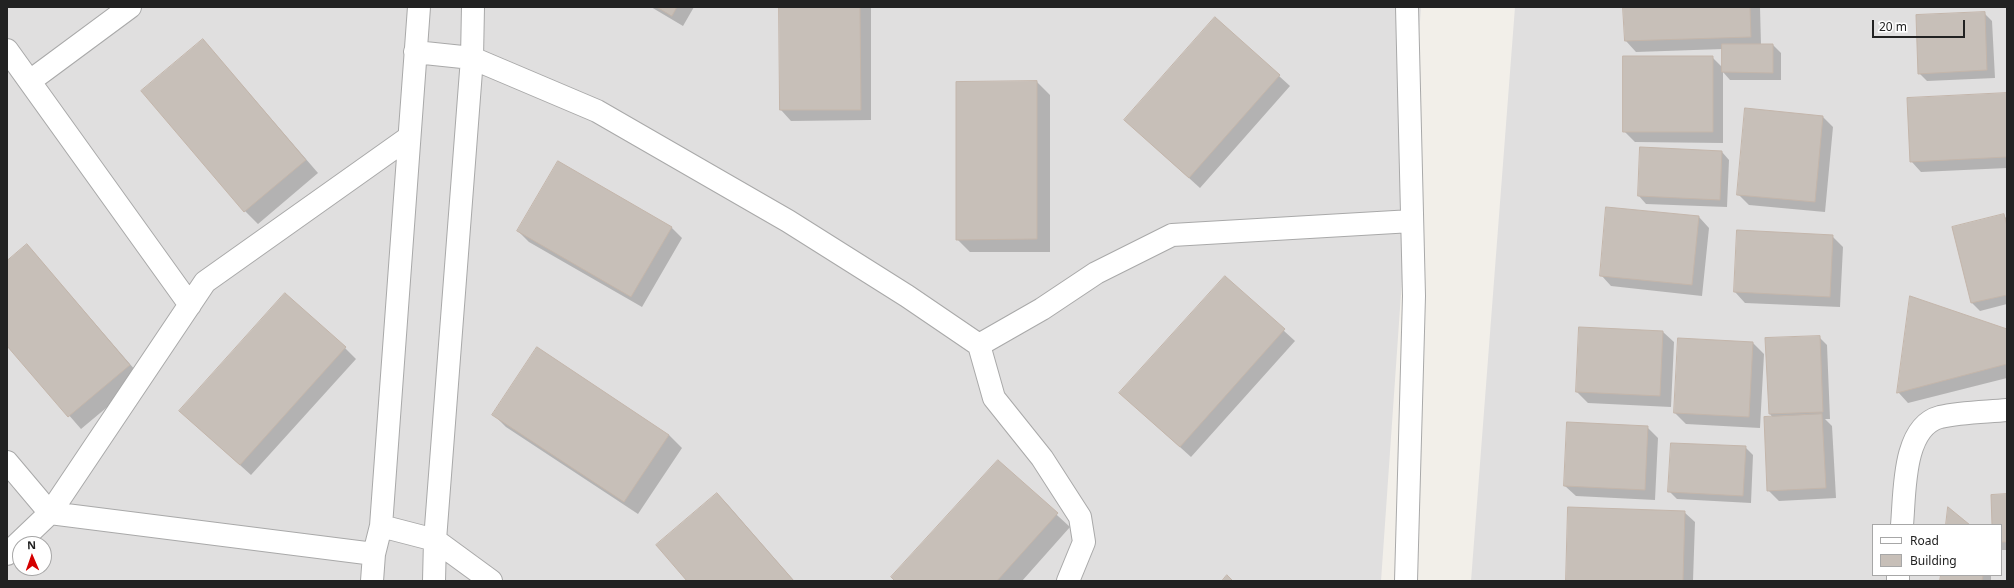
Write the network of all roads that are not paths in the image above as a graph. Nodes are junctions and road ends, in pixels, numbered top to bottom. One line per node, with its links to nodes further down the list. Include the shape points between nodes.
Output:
1 (130, 7): 8 (street)
2 (419, 7): 6 (street)
3 (473, 7): 7 (street)
4 (1407, 7): 10 (street)
5 (7, 50): 8 (street)
6 (415, 52): 7 (street); 9 (street)
7 (472, 58): 12 (street, via 597,111 794,226 907,296); 18 (street)
8 (30, 81): 11 (street)
9 (408, 138): 11 (street, via 205,282); 17 (street)
10 (1412, 221): 12 (street, via 1172,235 1096,273 1042,309); 25 (street, via 1414,296)
11 (190, 304): 15 (street)
12 (979, 345): 24 (street, via 994,398 1042,458 1080,517 1084,542)
13 (2007, 410): 16 (street, via 1940,418 1924,425 1911,446)
14 (7, 462): 15 (street)
15 (50, 513): 19 (street); 20 (street)
16 (1902, 524)
17 (381, 526): 18 (street); 20 (street)
18 (435, 540): 22 (street); 23 (street)
19 (7, 554)
20 (374, 554): 21 (street)
21 (372, 581)
22 (434, 581)
23 (491, 581)
24 (1068, 581)
25 (1406, 581)

